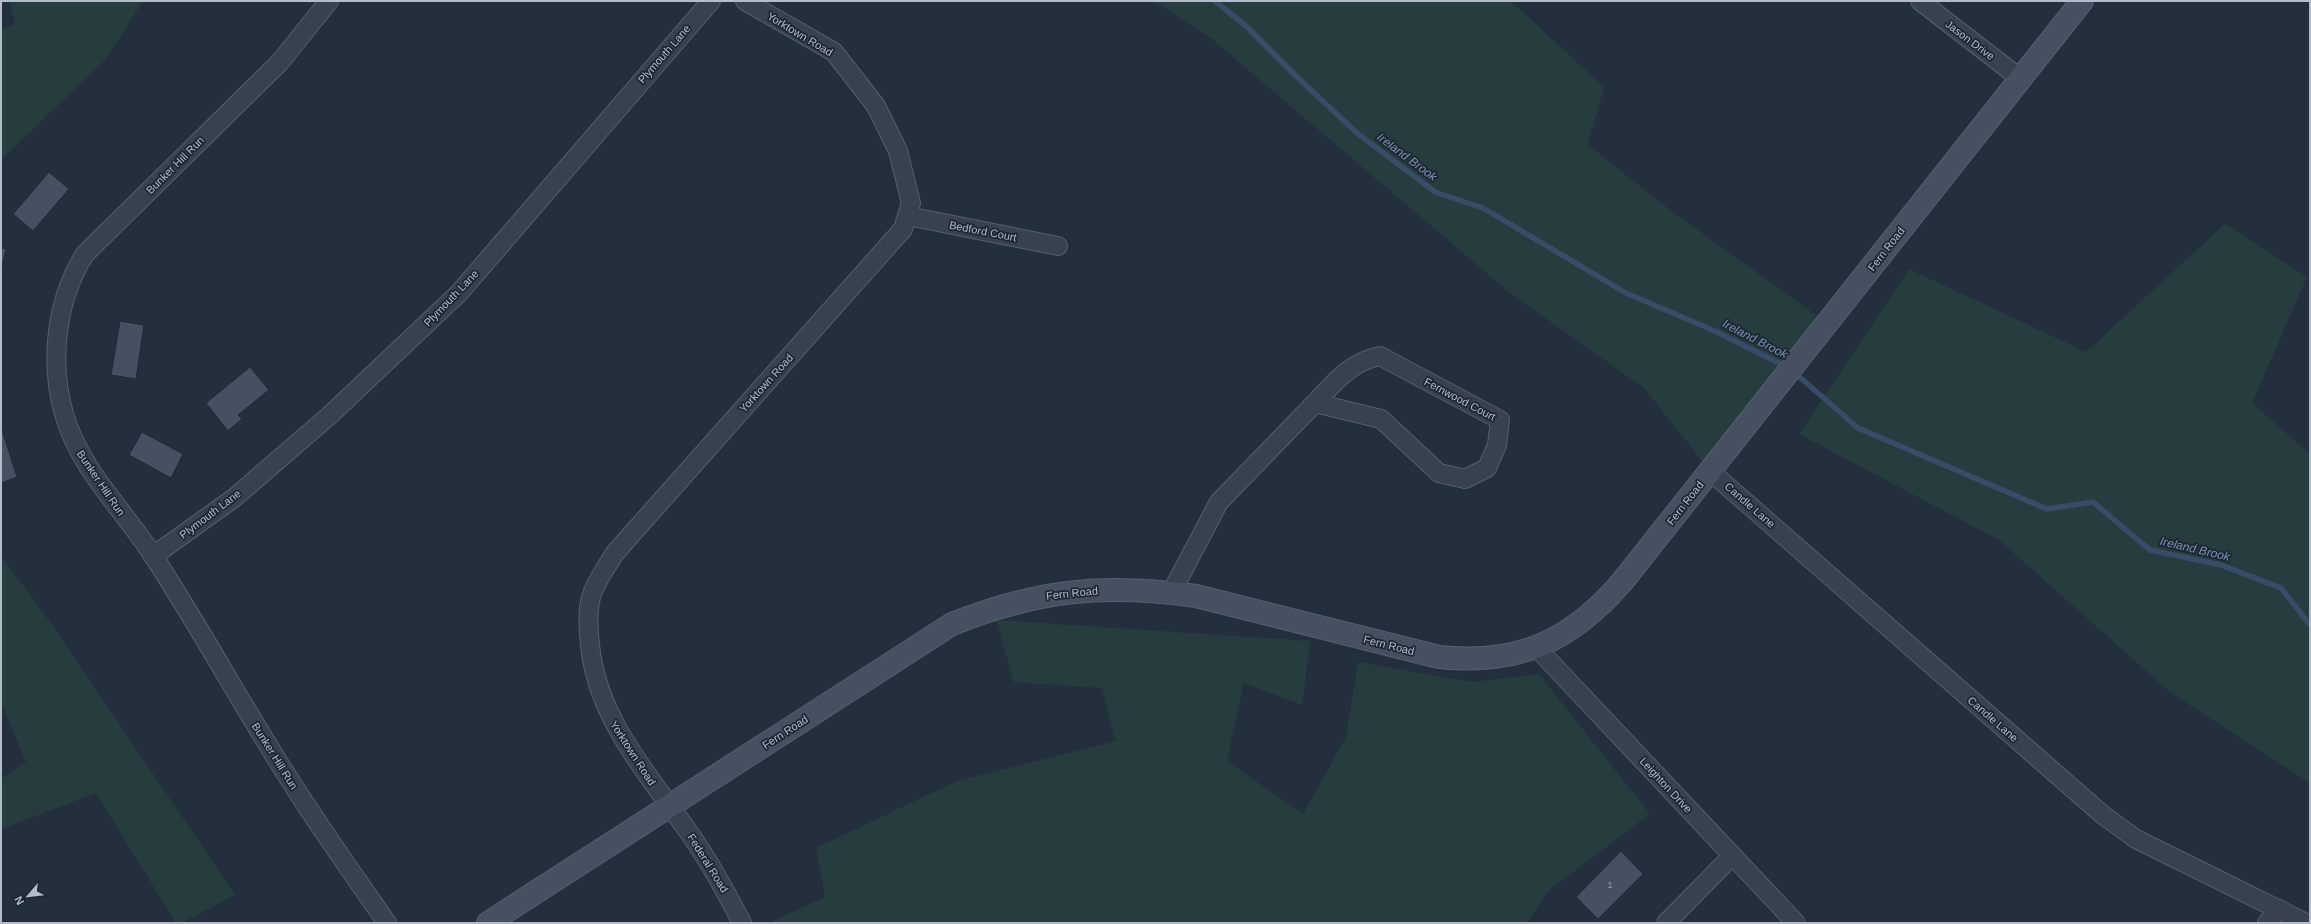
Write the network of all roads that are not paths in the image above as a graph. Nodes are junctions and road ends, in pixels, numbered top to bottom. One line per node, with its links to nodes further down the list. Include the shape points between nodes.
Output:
1 (329, 1): 11 (street, Bunker Hill Run, via 280,62 85,254 71,275 61,311 57,354 64,414 77,447 97,480)
2 (711, 1): 11 (street, Plymouth Lane, via 459,293 330,415 240,493)
3 (745, 1): 7 (street, Yorktown Road, via 834,52 876,106 898,151 911,203)
4 (1920, 1): 6 (street, Jason Drive)
5 (2082, 1): 6 (street, Fern Road)
6 (2021, 79): 10 (street, Fern Road)
7 (908, 216): 8 (street, Bedford Court); 14 (street, Yorktown Road, via 903,229 614,554 592,595 587,620 591,659 600,694 614,726)
8 (1058, 246)
9 (1315, 403): 9 (street, Fernwood Court, via 1346,371 1364,359 1380,356 1500,420 1497,445 1487,468 1465,480 1440,473 1381,419); 12 (street, Fernwood Court, via 1220,502)
10 (1710, 470): 13 (street, Fern Road, via 1602,605 1571,630); 16 (street, Candle Lane, via 2103,815 2136,839)
11 (153, 556): 17 (street, Bunker Hill Run, via 293,786)
12 (1171, 593): 13 (street, Fern Road, via 1196,596 1439,657 1492,658); 14 (street, Fern Road, via 1113,588 1072,591 1031,598 991,609 952,624)
13 (1536, 648): 15 (street, Leighton Drive)
14 (669, 807): 18 (street, Fern Road); 19 (street, Federal Road, via 721,882)
15 (1732, 856): 20 (street); 21 (street, Leighton Drive)
16 (2279, 909): 22 (street); 23 (street, Candle Lane)
17 (386, 923)
18 (488, 923)
19 (742, 923)
20 (1666, 923)
21 (1796, 923)
22 (2267, 923)
23 (2306, 923)

